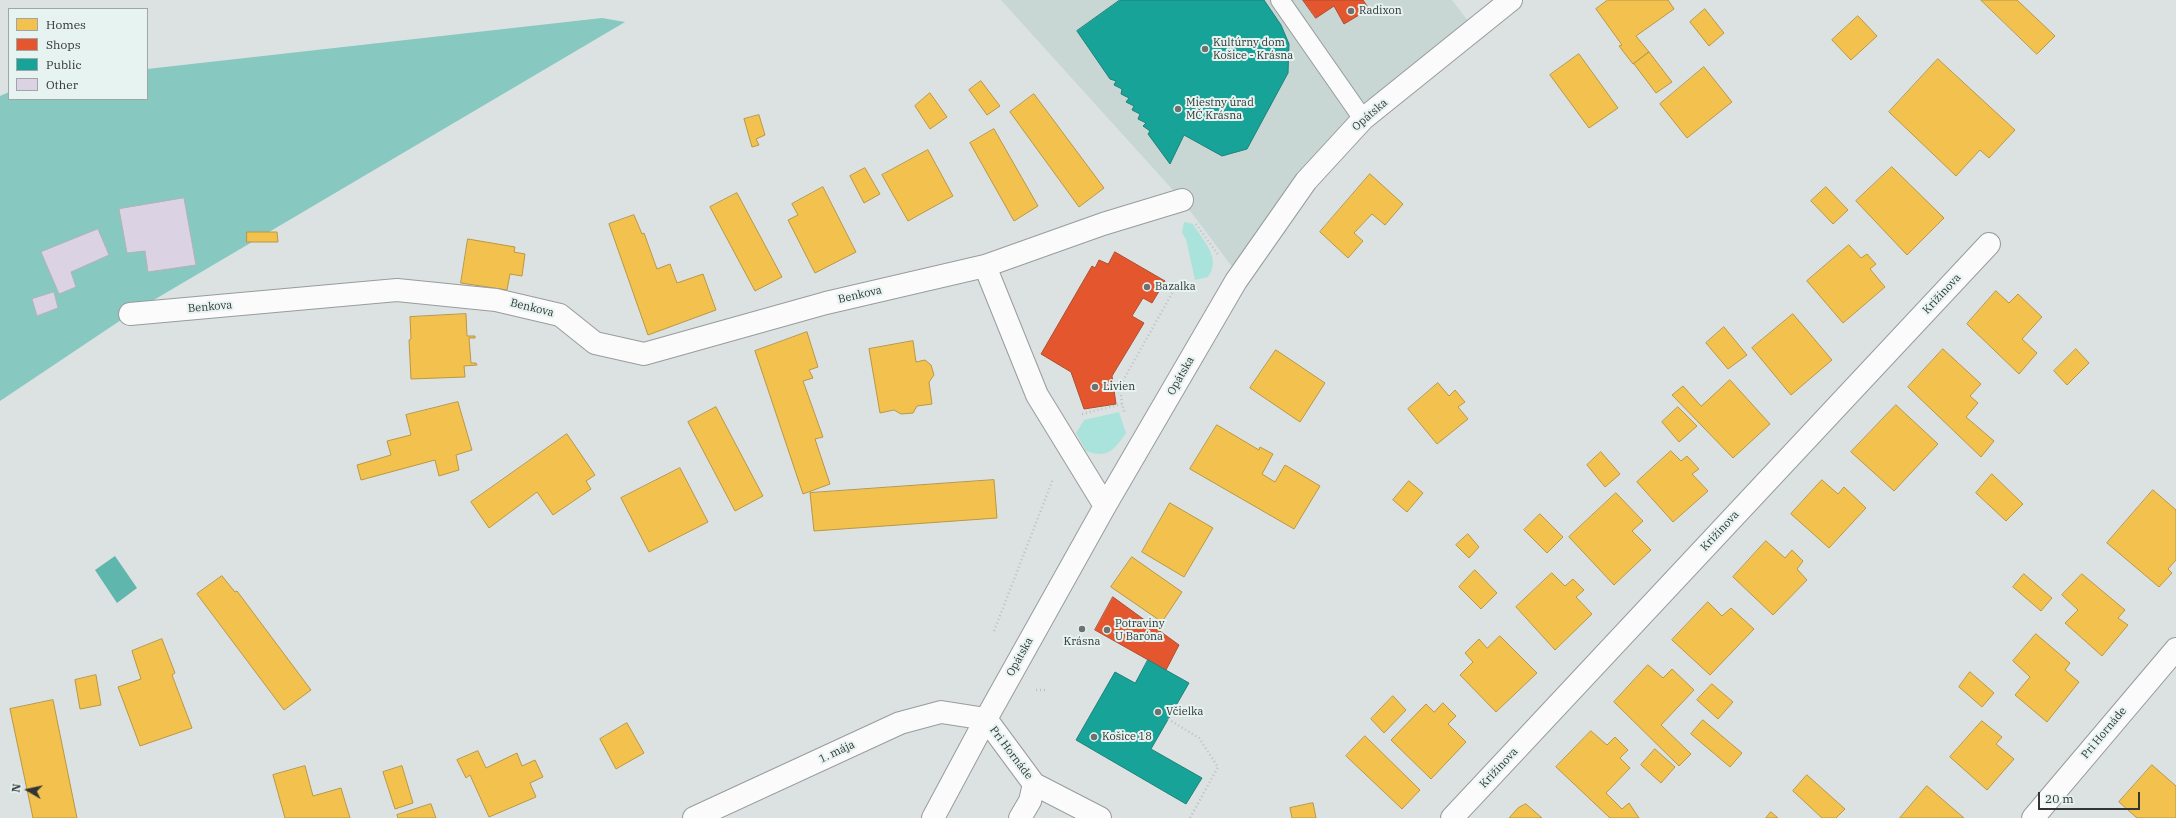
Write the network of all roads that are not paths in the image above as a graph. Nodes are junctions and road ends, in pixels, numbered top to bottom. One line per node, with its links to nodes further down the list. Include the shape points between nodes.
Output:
1 (1280, 0): 3 (lane)
2 (1511, 0): 3 (street, Opátska)
3 (1363, 119): 8 (street, Opátska, via 1306,181 1236,281)
4 (1180, 200): 6 (street, Benkova)
5 (1989, 244): 16 (street, Križinova)
6 (985, 266): 7 (street, Benkova, via 826,303 644,354 595,343 560,315 496,300 397,290); 8 (street, via 1037,395)
7 (130, 314)
8 (1105, 506): 10 (street, Opátska)
9 (2176, 648): 17 (street, Pri Hornáde)
10 (986, 719): 11 (street, Pri Hornáde); 12 (street, Opátska); 13 (street, 1. mája, via 941,712 900,723)
11 (1034, 784): 14 (street, via 1030,801); 15 (street, Pri Hornáde)
12 (939, 814)
13 (694, 818)
14 (1020, 818)
15 (1100, 818)
16 (1452, 818)
17 (2033, 818)

